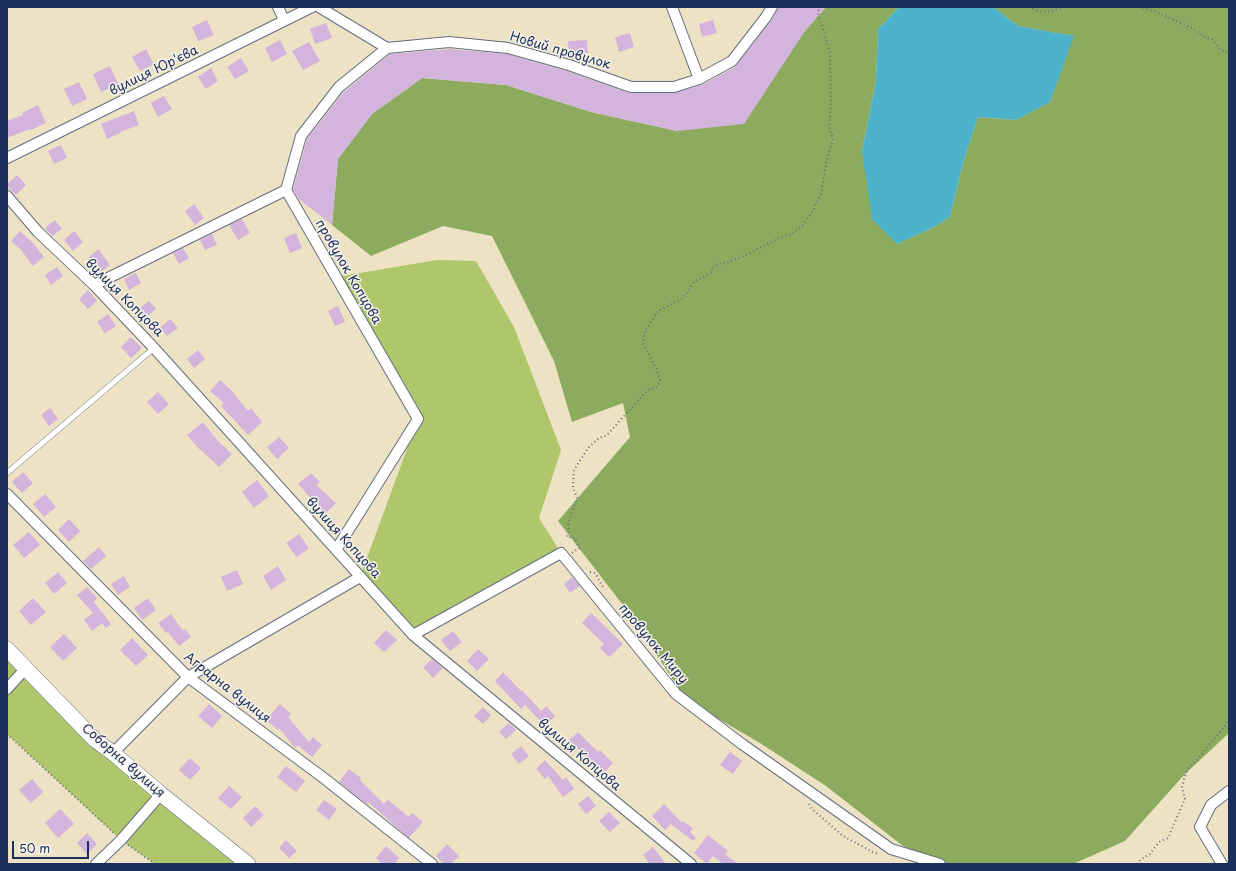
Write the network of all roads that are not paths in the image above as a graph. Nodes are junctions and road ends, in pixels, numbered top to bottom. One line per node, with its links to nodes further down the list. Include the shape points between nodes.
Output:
1 (278, 7): 6 (street)
2 (312, 7): 6 (street, вулиця Юр'єва)
3 (319, 7): 7 (street)
4 (672, 7): 8 (street)
5 (772, 7): 8 (street, Новий провулок, via 732,62)
6 (284, 20): 9 (street, вулиця Юр'єва)
7 (387, 48): 8 (street, Новий провулок, via 449,42 508,48 569,65 631,87 674,86); 10 (street, via 339,87 301,136)
8 (699, 80)
9 (7, 158)
10 (286, 190): 12 (street); 16 (street, провулок Копцова, via 418,419)
11 (7, 196): 12 (street, вулиця Копцова, via 38,232)
12 (94, 285): 13 (street, вулиця Копцова)
13 (154, 348): 14 (lane); 16 (street, вулиця Копцова)
14 (7, 473)
15 (7, 494): 21 (street, Аграрна вулиця)
16 (336, 550): 17 (street, вулиця Копцова)
17 (360, 577): 18 (street, вулиця Копцова); 21 (street)
18 (413, 635): 29 (street, вулиця Копцова); 30 (street, провулок Миру, via 561,554 676,694 891,849)
19 (7, 649): 20 (main road, Соборна вулиця)
20 (26, 668): 22 (street); 23 (main road, Соборна вулиця, via 95,740)
21 (188, 677): 23 (street); 28 (street, Аграрна вулиця, via 325,779)
22 (7, 689)
23 (114, 753): 25 (main road, Соборна вулиця)
24 (1229, 791): 31 (street, via 1211,806 1200,827)
25 (161, 794): 26 (street); 27 (main road, Соборна вулиця)
26 (96, 864)
27 (248, 864)
28 (432, 864)
29 (691, 864)
30 (940, 864)
31 (1222, 864)

